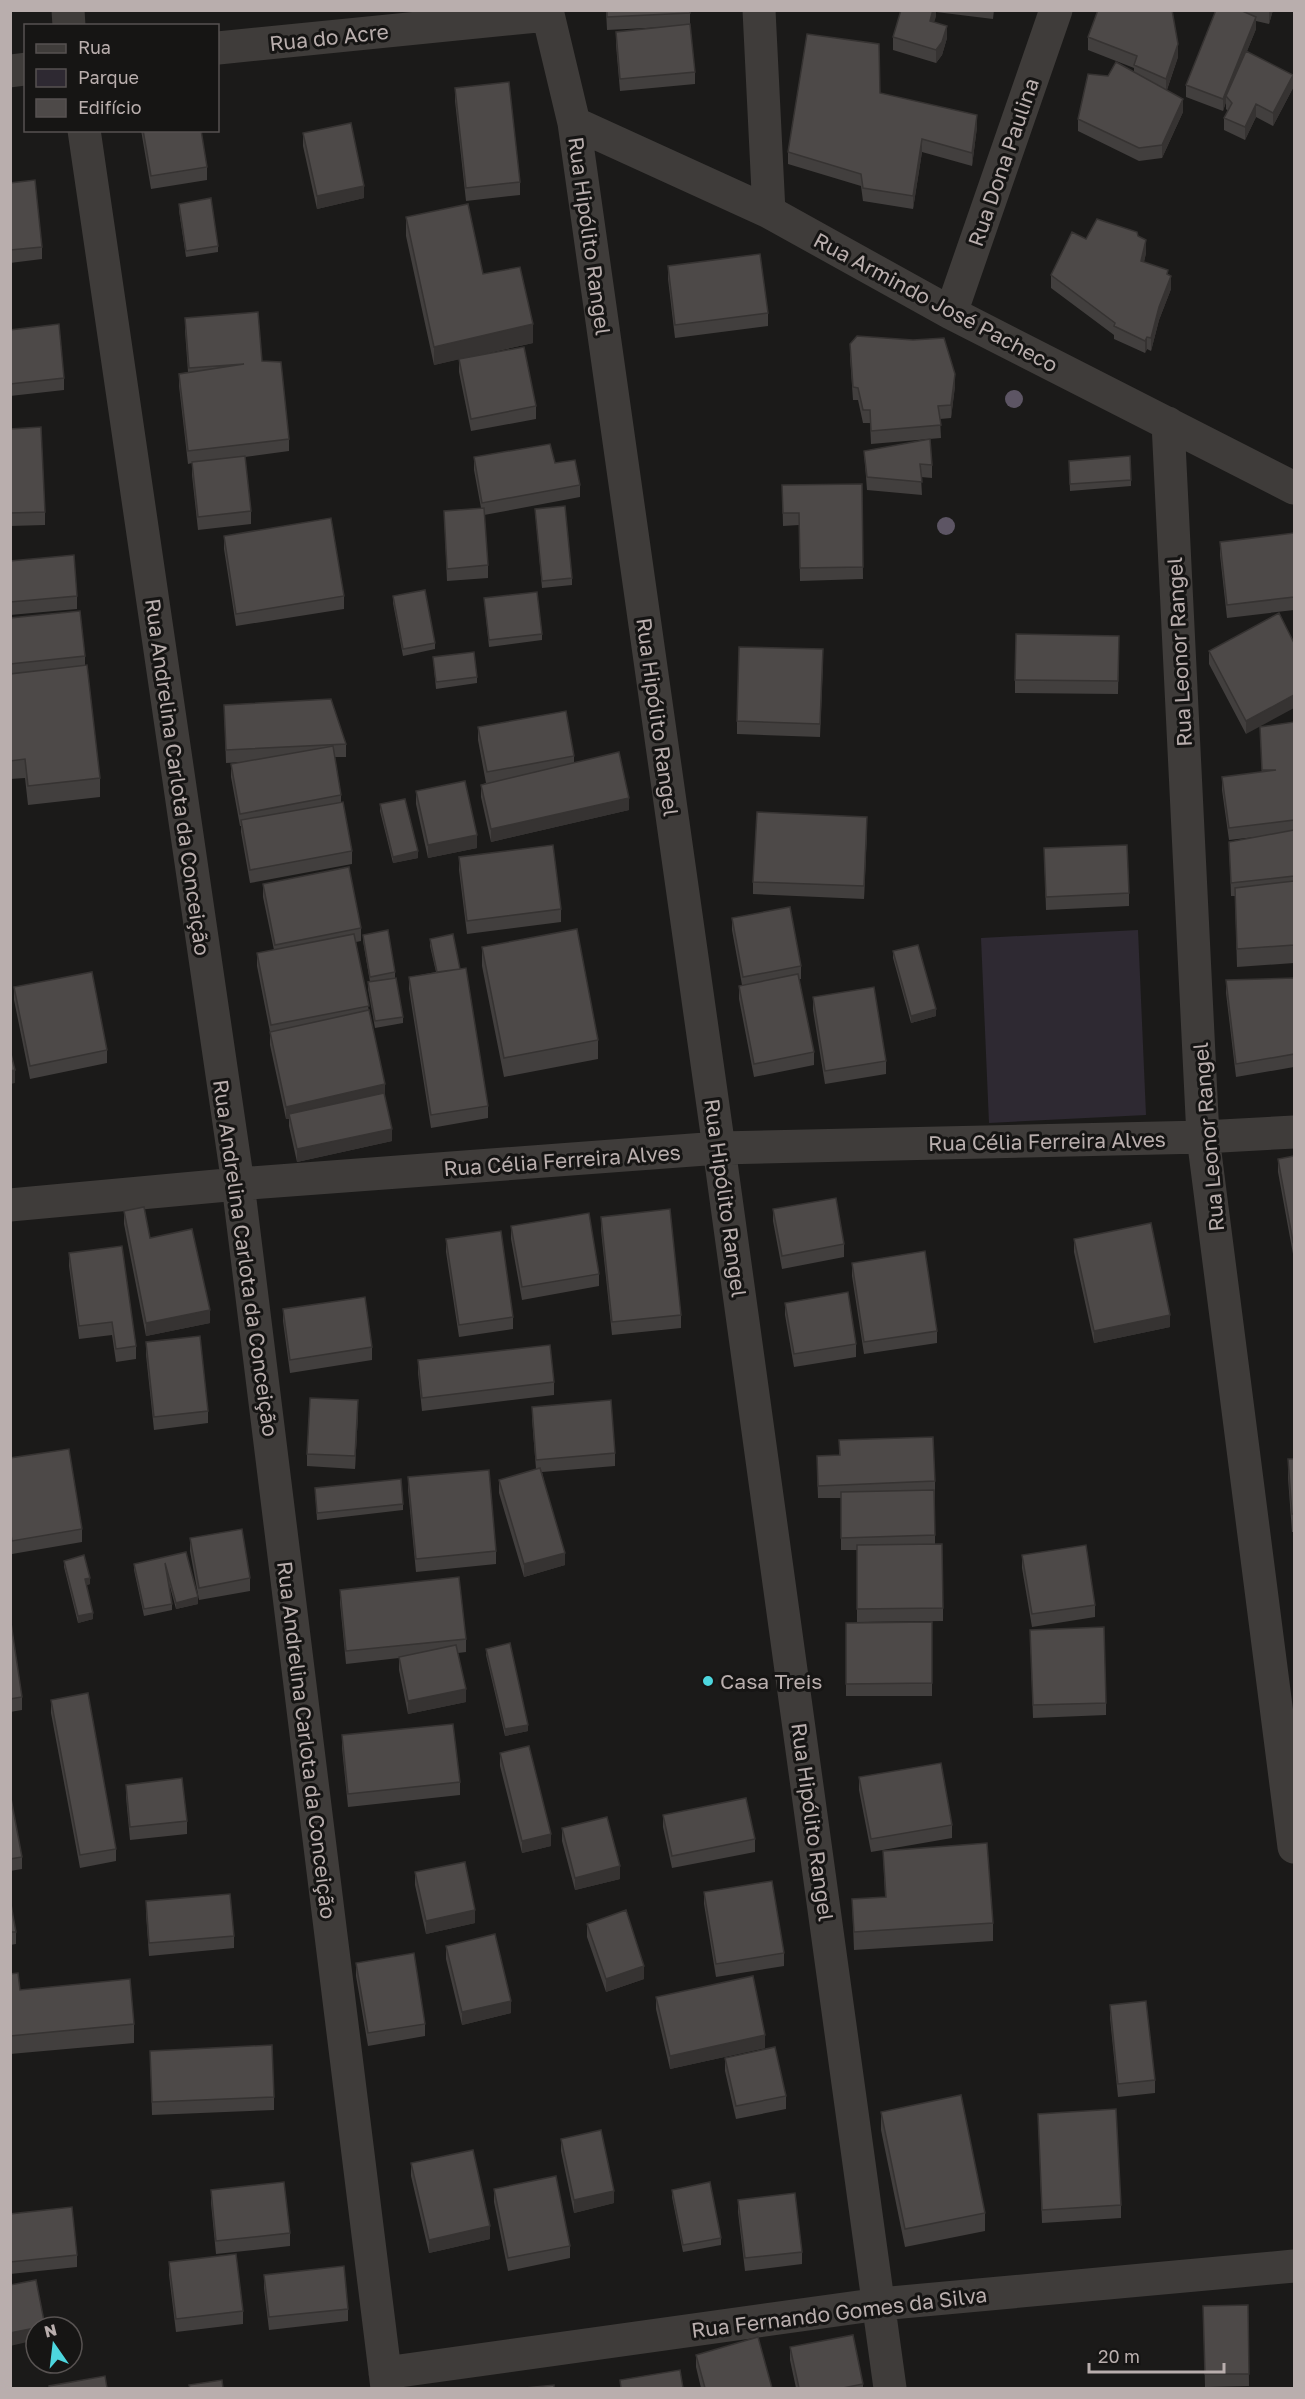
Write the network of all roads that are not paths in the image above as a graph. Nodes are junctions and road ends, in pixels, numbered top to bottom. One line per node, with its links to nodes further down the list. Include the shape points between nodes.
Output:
1 (759, 10): 7 (street)
2 (1056, 10): 8 (street, Rua Dona Paulina)
3 (547, 13): 4 (street, Rua do Acre); 5 (street, Rua Hipólito Rangel)
4 (219, 48)
5 (574, 123): 7 (street, Rua Armindo José Pacheco); 13 (street, Rua Hipólito Rangel)
6 (84, 132): 14 (street, Rua Andrelina Carlota da Conceição)
7 (769, 212): 8 (street, Rua Armindo José Pacheco)
8 (951, 313): 9 (street, Rua Armindo José Pacheco)
9 (1168, 423): 10 (street, Rua Armindo José Pacheco); 12 (street, Rua Leonor Rangel)
10 (1294, 488)
11 (1294, 1132): 12 (street, Rua Célia Ferreira Alves)
12 (1203, 1137): 13 (street, Rua Célia Ferreira Alves); 16 (street, Rua Leonor Rangel)
13 (720, 1149): 14 (street, Rua Célia Ferreira Alves); 18 (street, Rua Hipólito Rangel)
14 (238, 1184): 15 (street, Rua Célia Ferreira Alves); 19 (street, Rua Andrelina Carlota da Conceição)
15 (10, 1205)
16 (1294, 1846)
17 (1294, 2266): 18 (street, Rua Fernando Gomes da Silva)
18 (880, 2304): 19 (street, Rua Fernando Gomes da Silva); 20 (street, Rua Hipólito Rangel)
19 (386, 2381)
20 (890, 2388)

